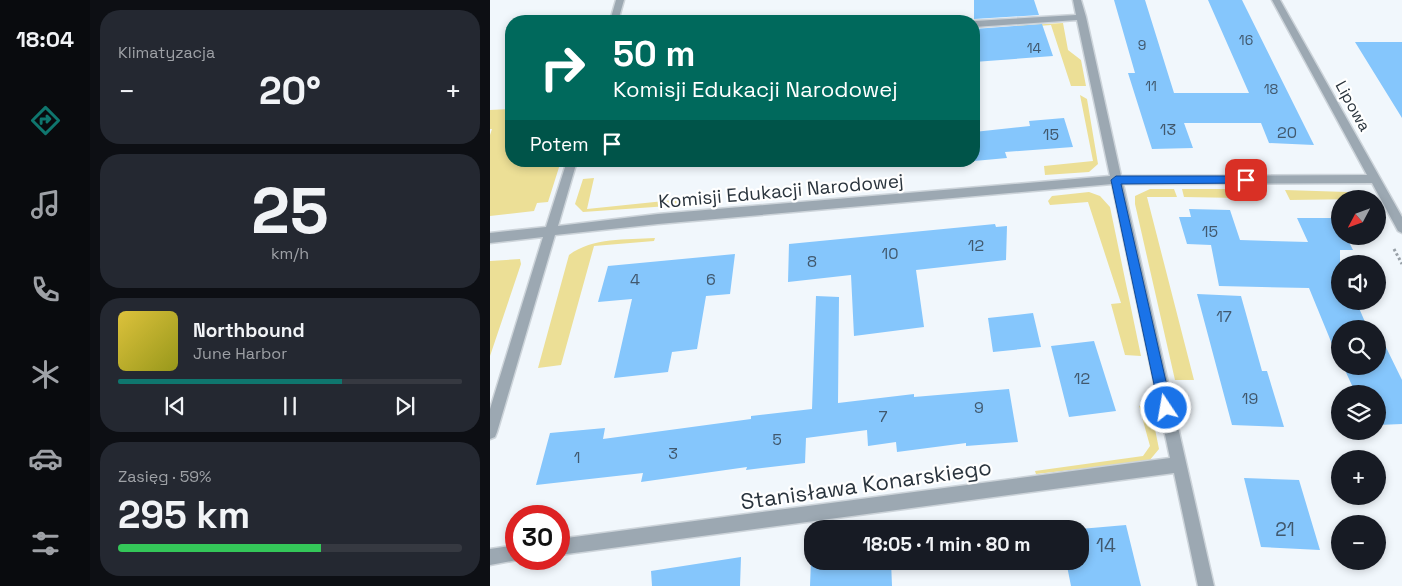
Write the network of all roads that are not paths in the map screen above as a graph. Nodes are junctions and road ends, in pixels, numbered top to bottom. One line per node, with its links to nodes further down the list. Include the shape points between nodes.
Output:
1 (620, 0): 4 (street)
2 (1077, 0): 5 (street)
3 (1276, 0): 8 (street, Lipowa)
4 (616, 15)
5 (1082, 17): 6 (street); 9 (street)
6 (980, 24)
7 (570, 167): 11 (street)
8 (1375, 179): 9 (street, Komisji Edukacji Narodowej); 10 (street, Lipowa)
9 (1116, 180): 11 (street, Komisji Edukacji Narodowej); 14 (street)
10 (1402, 228)
11 (552, 230): 12 (street, Komisji Edukacji Narodowej); 13 (street)
12 (490, 238)
13 (490, 432)
14 (1178, 465): 15 (street, Stanisława Konarskiego); 18 (street)
15 (570, 547)
16 (505, 555): 17 (street)
17 (490, 557)
18 (1206, 586)

